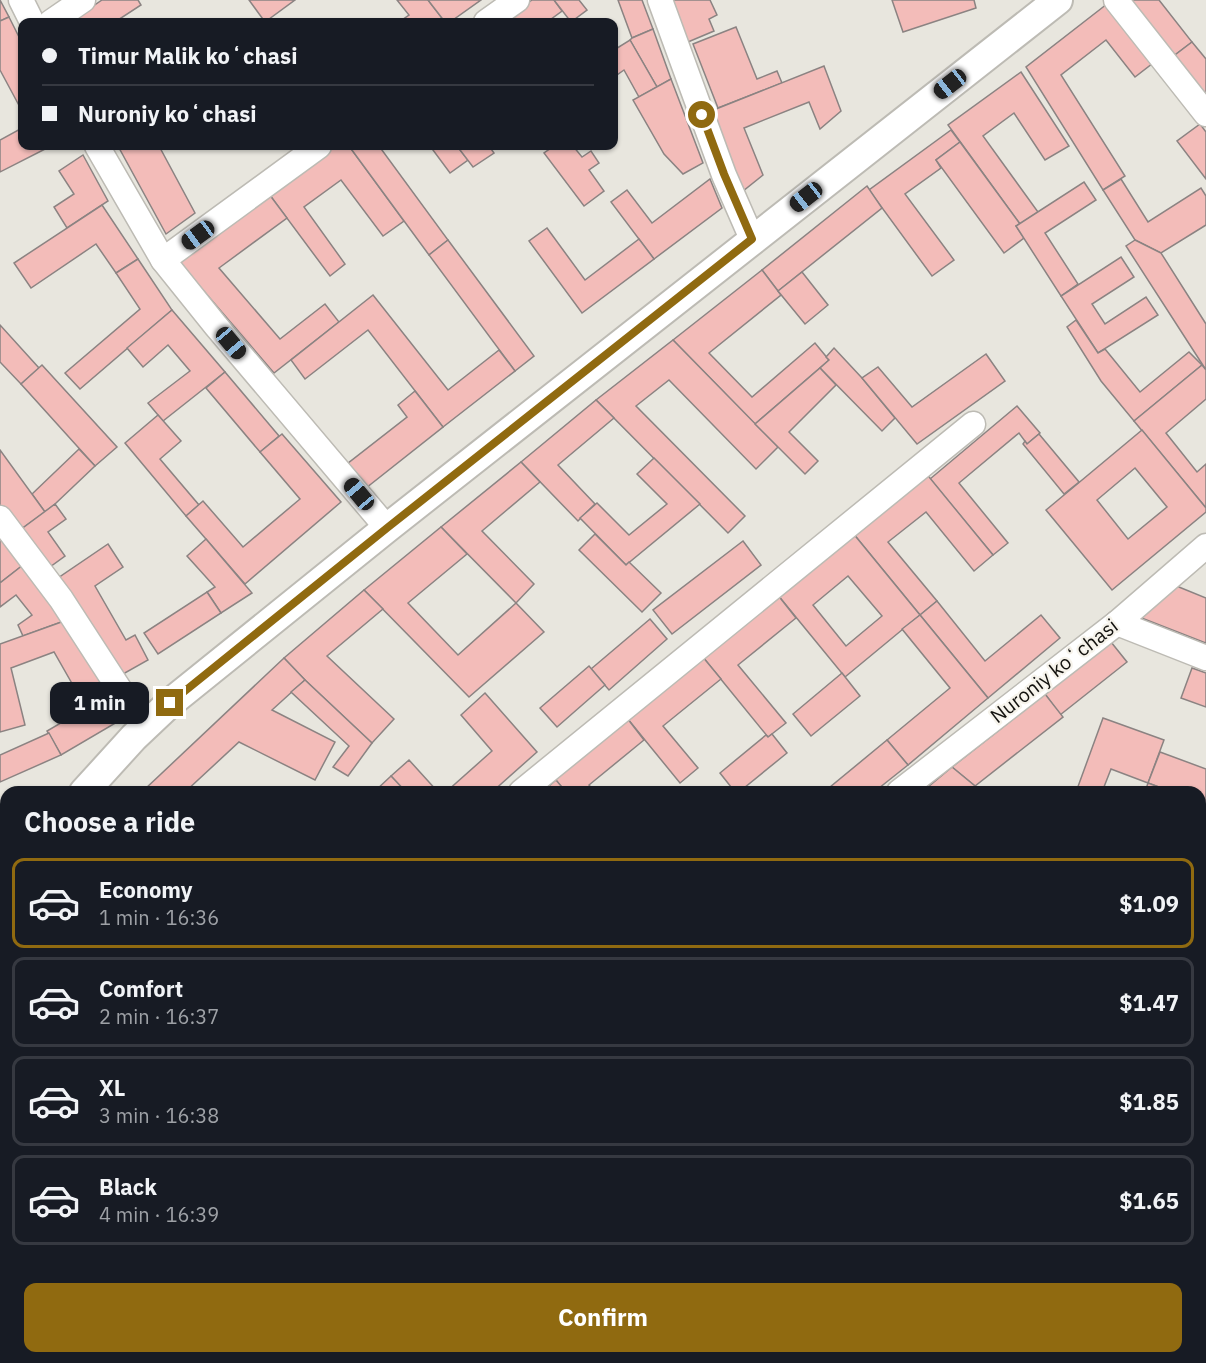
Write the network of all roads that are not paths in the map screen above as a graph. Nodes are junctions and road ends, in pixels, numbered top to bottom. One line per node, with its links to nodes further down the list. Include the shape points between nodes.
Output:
1 (21, 0): 7 (street)
2 (82, 0): 8 (street)
3 (517, 0): 9 (street)
4 (660, 0): 13 (street)
5 (1058, 0): 13 (street)
6 (1116, 0): 10 (street)
7 (31, 18)
8 (57, 18)
9 (492, 18)
10 (1206, 114)
11 (99, 150): 14 (street)
12 (314, 150): 14 (street)
13 (752, 239): 17 (street)
14 (164, 260): 17 (street)
15 (973, 424): 23 (street)
16 (0, 518): 21 (street, via 61,599)
17 (387, 528): 21 (street)
18 (1206, 546): 19 (street, Nuroniy koʻchasi)
19 (1116, 623): 20 (street); 24 (street, Nuroniy koʻchasi)
20 (1206, 658)
21 (144, 727): 22 (street)
22 (95, 786)
23 (528, 786)
24 (907, 786)

